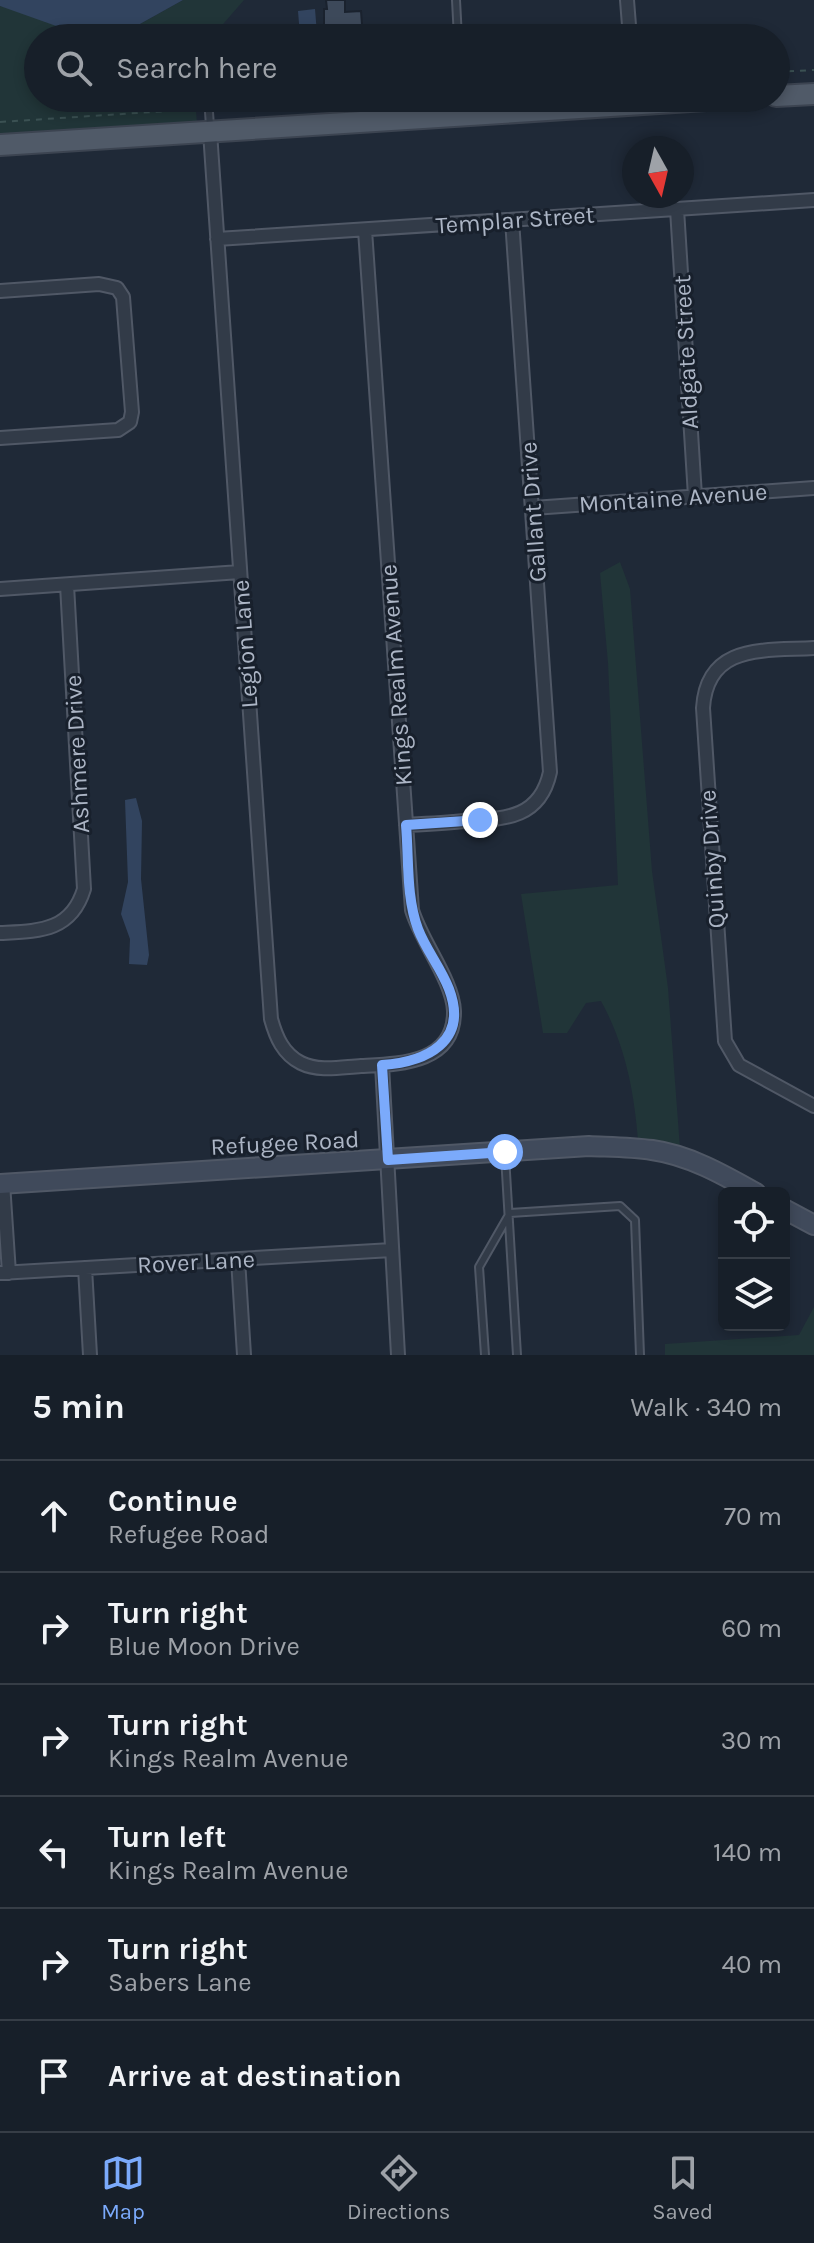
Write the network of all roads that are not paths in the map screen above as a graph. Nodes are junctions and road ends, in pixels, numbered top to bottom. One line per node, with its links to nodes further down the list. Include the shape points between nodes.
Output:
1 (456, 0): 3 (lane)
2 (627, 0): 4 (street)
3 (457, 24)
4 (629, 24)
5 (814, 94): 6 (main road)
6 (790, 95)
7 (208, 112): 9 (lane)
8 (411, 112): 9 (main road)
9 (210, 132): 10 (main road); 15 (street, Legion Lane)
10 (0, 145)
11 (814, 200): 12 (street, Templar Street)
12 (677, 209): 13 (street, Templar Street); 20 (street, Aldgate Street)
13 (512, 220): 14 (street, Templar Street); 21 (street, Gallant Drive)
14 (365, 230): 15 (street, Templar Street); 26 (street, Kings Realm Avenue)
15 (217, 239): 22 (street, Legion Lane)
16 (0, 291): 18 (street, via 107,284 121,291 132,412 126,427 104,432)
17 (0, 426): 18 (street)
18 (0, 438)
19 (814, 488): 20 (street, Montaine Avenue)
20 (695, 496): 21 (street, Montaine Avenue)
21 (533, 508): 26 (street, Gallant Drive, via 550,762 542,805 501,819)
22 (240, 572): 23 (street); 28 (street, Legion Lane, via 271,1019 280,1045)
23 (67, 585): 24 (street); 27 (street, Ashmere Drive, via 85,884 66,918 49,929)
24 (0, 589)
25 (814, 648): 31 (street, Quinby Drive, via 752,652 726,661 708,681 703,708 725,1041 739,1065)
26 (406, 825): 29 (street, Kings Realm Avenue, via 412,910 454,1011 447,1036 429,1055)
27 (0, 933)
28 (290, 1055): 29 (street, via 314,1067); 30 (street)
29 (382, 1065): 33 (street)
30 (280, 1066)
31 (814, 1106)
32 (505, 1152): 33 (street, Refugee Road); 35 (street, Refugee Road, via 589,1146 654,1150 705,1166); 37 (lane)
33 (388, 1160): 34 (street, Refugee Road); 39 (street)
34 (2, 1184): 42 (street)
35 (745, 1187)
36 (790, 1212): 38 (street)
37 (510, 1213): 46 (lane, via 479,1267); 47 (lane); 48 (lane, via 620,1206 635,1220)
38 (814, 1225)
39 (392, 1250): 40 (street, Rover Lane); 45 (street)
40 (238, 1259): 41 (street, Rover Lane); 44 (street)
41 (85, 1268): 42 (street, Rover Lane); 43 (street)
42 (4, 1273)
43 (90, 1355)
44 (244, 1355)
45 (398, 1355)
46 (485, 1355)
47 (517, 1355)
48 (640, 1355)

